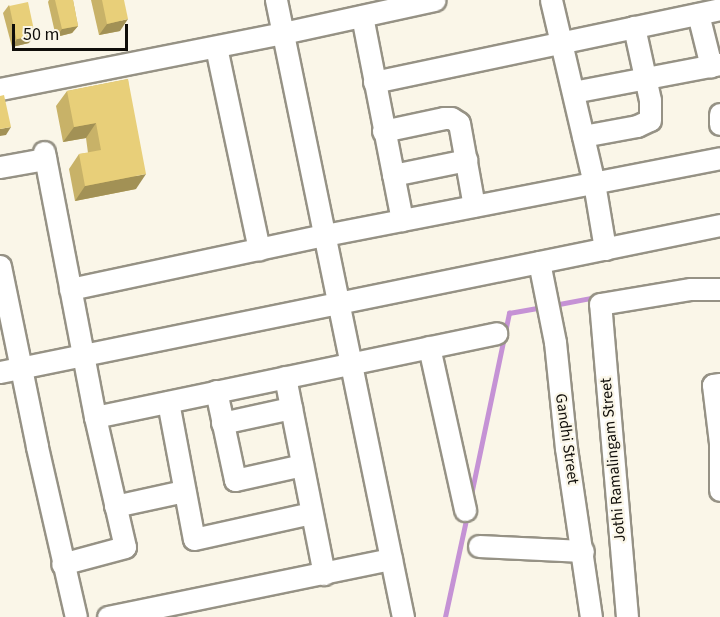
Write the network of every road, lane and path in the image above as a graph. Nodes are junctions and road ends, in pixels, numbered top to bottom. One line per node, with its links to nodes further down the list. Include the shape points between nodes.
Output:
1 (276, 0): 8 (street)
2 (434, 0): 6 (street)
3 (551, 0): 9 (street)
4 (720, 9): 5 (street)
5 (698, 14): 7 (street); 11 (street)
6 (362, 16): 8 (street); 13 (street)
7 (634, 27): 9 (street); 12 (street)
8 (283, 33): 10 (street); 28 (street)
9 (561, 43): 13 (street); 15 (street)
10 (216, 47): 14 (street); 29 (street)
11 (715, 65): 12 (street)
12 (646, 78): 15 (street); 19 (street, via 650,120)
13 (374, 82): 18 (street)
14 (0, 89)
15 (573, 92): 19 (street)
16 (720, 114): 17 (street)
17 (720, 124)
18 (383, 130): 21 (street, via 451,118 459,123); 23 (street)
19 (583, 136): 24 (street)
20 (720, 158): 24 (street)
21 (466, 160): 23 (street); 25 (street)
22 (0, 168): 33 (street, via 44,156)
23 (393, 175): 26 (street)
24 (594, 183): 25 (street); 30 (street)
25 (474, 206): 26 (street)
26 (402, 220): 28 (street)
27 (720, 225): 30 (street)
28 (325, 235): 29 (street); 35 (street)
29 (259, 249): 33 (street)
30 (605, 249): 31 (street)
31 (539, 262): 35 (street); 56 (street, Gandhi Street)
32 (0, 266): 40 (street)
33 (70, 289): 38 (street)
34 (720, 289): 64 (street, Jothi Ramalingam Street, via 691,289 600,304)
35 (338, 302): 38 (street); 39 (street)
36 (496, 333): 37 (street)
37 (429, 347): 39 (street); 53 (street)
38 (82, 355): 40 (street); 47 (street)
39 (351, 363): 42 (street); 57 (street)
40 (21, 368): 41 (street); 58 (street)
41 (0, 372)
42 (285, 377): 44 (street); 46 (street)
43 (720, 384): 50 (street, via 713,385 720,443)
44 (216, 392): 45 (street); 48 (street)
45 (168, 402): 47 (street); 51 (street)
46 (291, 408): 48 (street); 49 (street)
47 (95, 417): 52 (street)
48 (222, 423): 49 (street, via 236,480)
49 (302, 465): 54 (street)
50 (720, 490)
51 (184, 491): 52 (street); 54 (street, via 194,539)
52 (116, 506): 58 (street, via 125,547)
53 (465, 510)
54 (311, 513): 59 (street)
55 (479, 546): 56 (street)
56 (583, 551): 63 (street, Gandhi Street)
57 (391, 559): 59 (street); 62 (street)
58 (62, 564): 60 (street)
59 (324, 574): 61 (street)
60 (75, 617)
61 (108, 617)
62 (403, 617)
63 (591, 617)
64 (627, 617)

